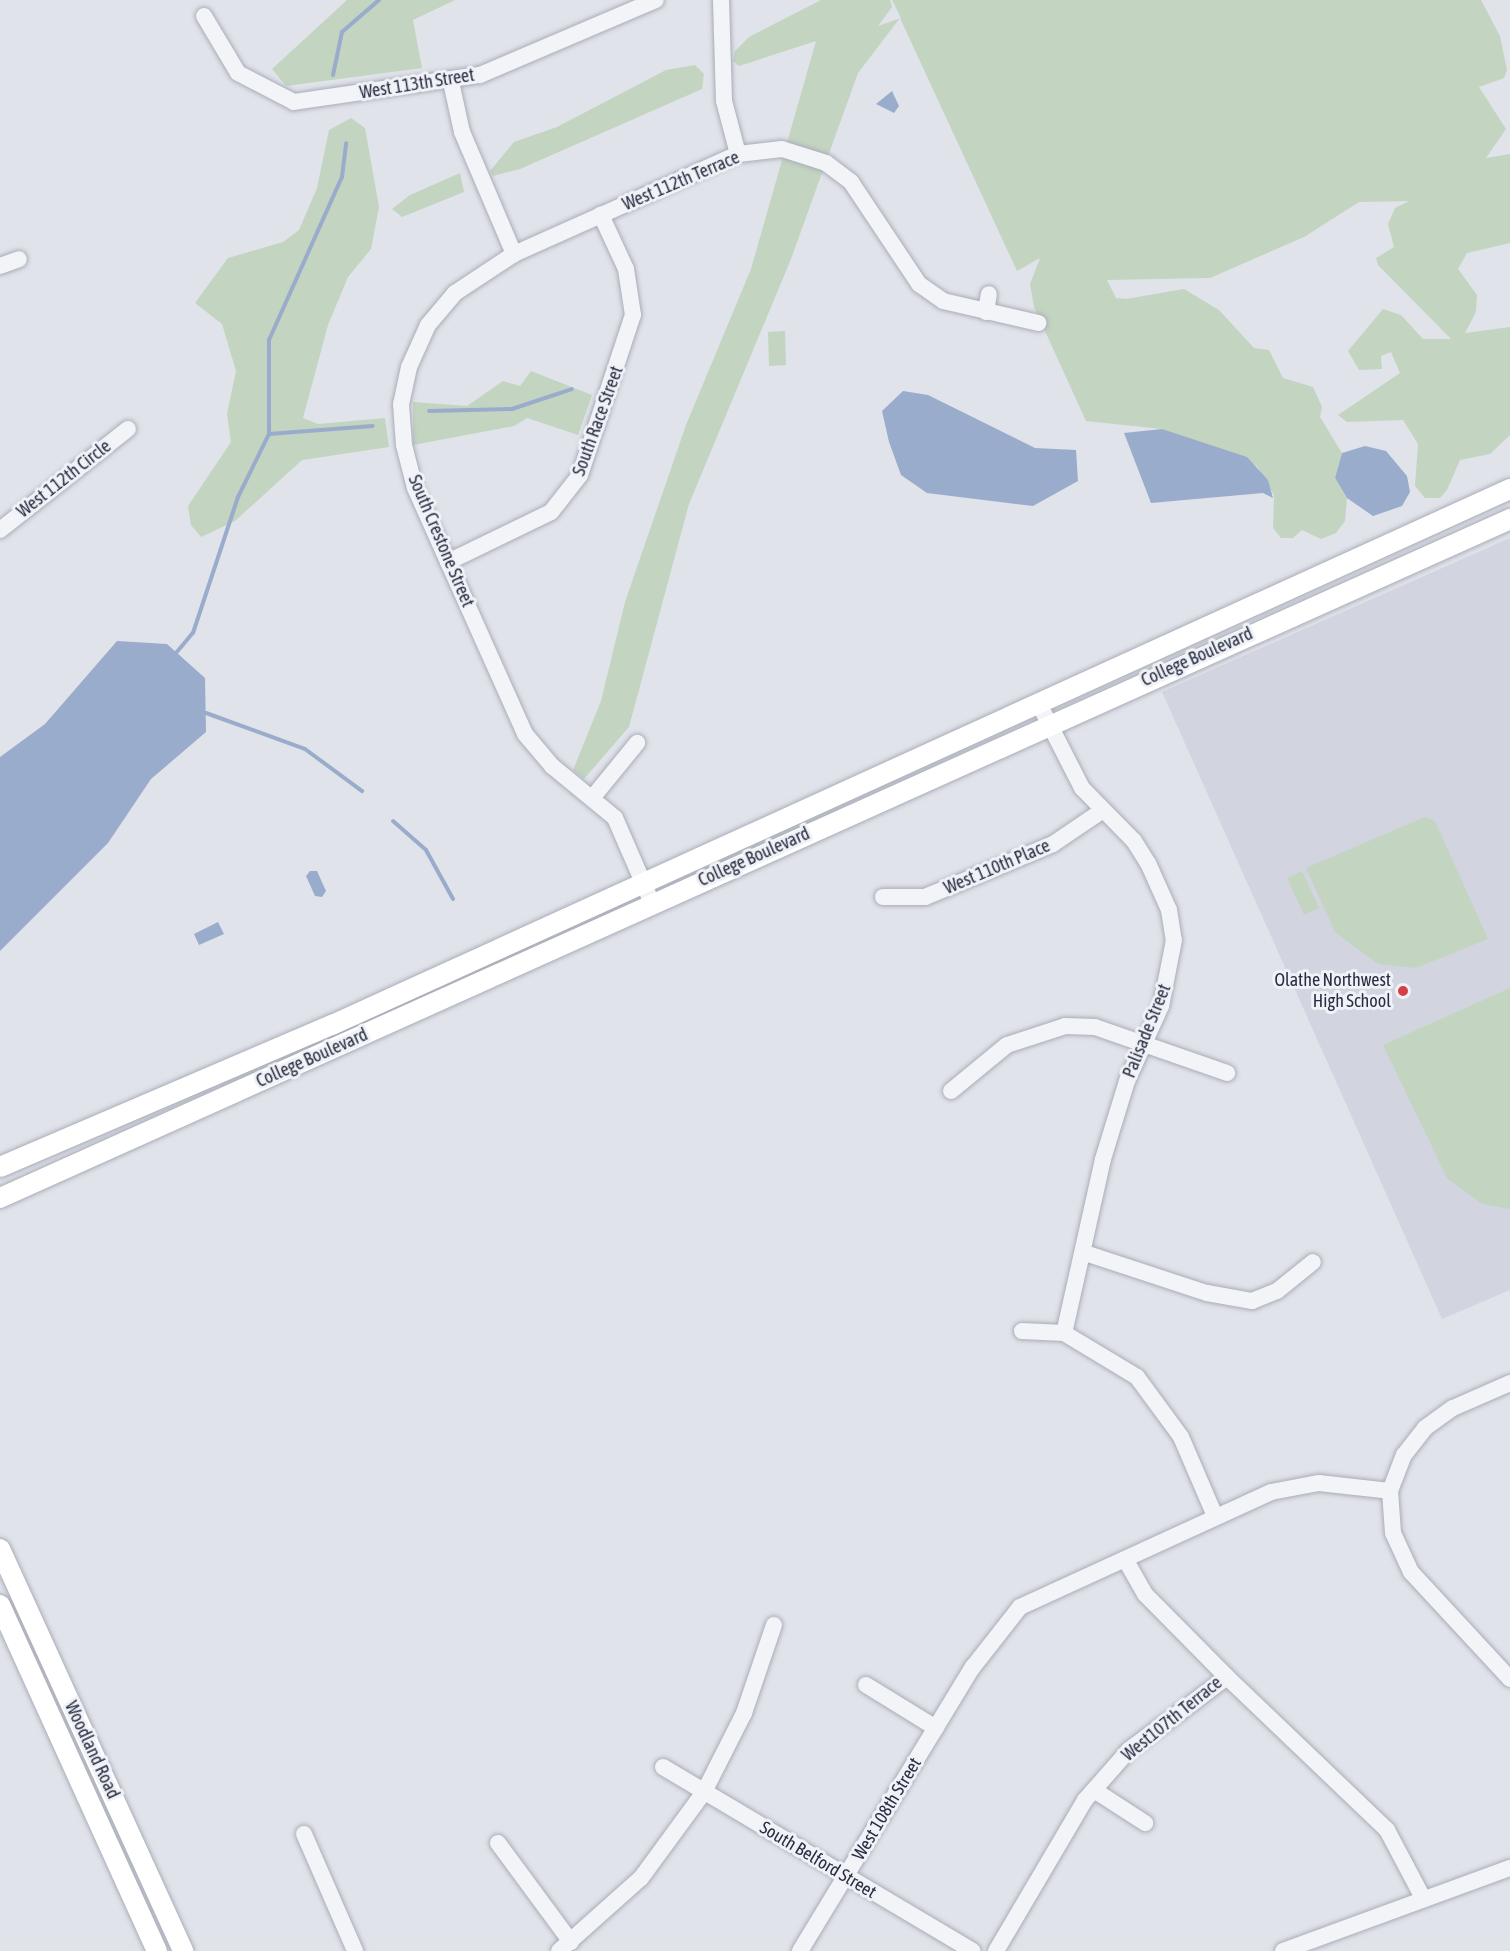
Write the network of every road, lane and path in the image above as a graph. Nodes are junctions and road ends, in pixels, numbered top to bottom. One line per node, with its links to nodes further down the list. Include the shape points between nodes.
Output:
1 (656, 0): 4 (street, West 113th Street)
2 (721, 0): 5 (street, via 724,101)
3 (204, 16): 4 (street, West 113th Street, via 238,74 294,102)
4 (451, 82): 7 (street, via 478,175)
5 (738, 154): 6 (street, West 112th Terrace); 11 (street, West 112th Terrace, via 782,149 826,163 851,182 919,284 943,301)
6 (602, 215): 7 (street, West 112th Terrace); 17 (street, South Race Street, via 626,269 633,315 580,475 551,512)
7 (514, 254): 17 (street, South Crestone Street, via 455,293 429,325 409,367 401,404 404,445 415,488)
8 (19, 259): 9 (street)
9 (0, 266)
10 (989, 294): 11 (street)
11 (986, 312): 12 (street, West 112th Terrace)
12 (1038, 323)
13 (128, 429): 16 (street, West 112th Circle)
14 (1510, 489): 18 (main road, College Boulevard)
15 (1510, 519): 19 (main road, College Boulevard)
16 (0, 530)
17 (448, 561): 21 (street, South Crestone Street, via 525,734 552,766)
18 (1038, 702): 19 (street, Palisade Street); 23 (main road, College Boulevard)
19 (1048, 723): 22 (street, Palisade Street, via 1069,768); 25 (main road, College Boulevard)
20 (637, 743): 21 (street)
21 (593, 797): 23 (street, South Crestone Street, via 615,818)
22 (1102, 810): 24 (street, West 110th Place, via 1053,844 925,897); 26 (street, Palisade Street, via 1134,841 1169,910 1172,968)
23 (642, 880): 25 (street, South Crestone Street); 29 (main road, College Boulevard, via 332,1025)
24 (883, 897)
25 (652, 903): 30 (main road, College Boulevard)
26 (1143, 1043): 27 (street); 28 (street, via 1095,1027 1065,1026 1007,1045); 31 (street, Palisade Street, via 1103,1159)
27 (1227, 1073)
28 (951, 1091)
29 (0, 1167)
30 (0, 1198)
31 (1085, 1252): 32 (street, via 1207,1293 1252,1301 1277,1291); 34 (street, Palisade Street)
32 (1313, 1262)
33 (1022, 1331): 34 (street)
34 (1064, 1333): 37 (street, via 1137,1377 1181,1437)
35 (1510, 1383): 36 (street, via 1453,1408 1425,1428 1404,1455)
36 (1390, 1491): 37 (street, West 108th Street, via 1304,1484); 43 (street, via 1393,1533 1411,1572)
37 (1215, 1516): 39 (street, West 108th Street)
38 (0, 1549): 57 (main road, Woodland Road)
39 (1125, 1559): 42 (street, West107th Terrace, via 1145,1594); 45 (street, West 108th Street, via 1020,1607 973,1667)
40 (0, 1605): 56 (main road, Woodland Road)
41 (774, 1625): 48 (street, via 744,1713)
42 (1227, 1677): 47 (street, West107th Terrace, via 1129,1750); 54 (street, via 1387,1830)
43 (1510, 1679)
44 (866, 1685): 45 (street)
45 (936, 1728): 53 (street, West 108th Street)
46 (663, 1767): 48 (street, South Belford Street)
47 (1094, 1790): 49 (street); 61 (street, West107th Terrace)
48 (705, 1792): 53 (street, South Belford Street); 55 (street, via 641,1878)
49 (1145, 1823)
50 (304, 1834): 58 (street)
51 (498, 1844): 55 (street)
52 (1510, 1868): 54 (street)
53 (846, 1876): 59 (street, West 108th Street); 60 (street, South Belford Street)
54 (1422, 1896): 62 (street)
55 (565, 1947)
56 (157, 1951)
57 (183, 1951)
58 (355, 1951)
59 (800, 1951)
60 (973, 1951)
61 (996, 1951)
62 (1283, 1951)

